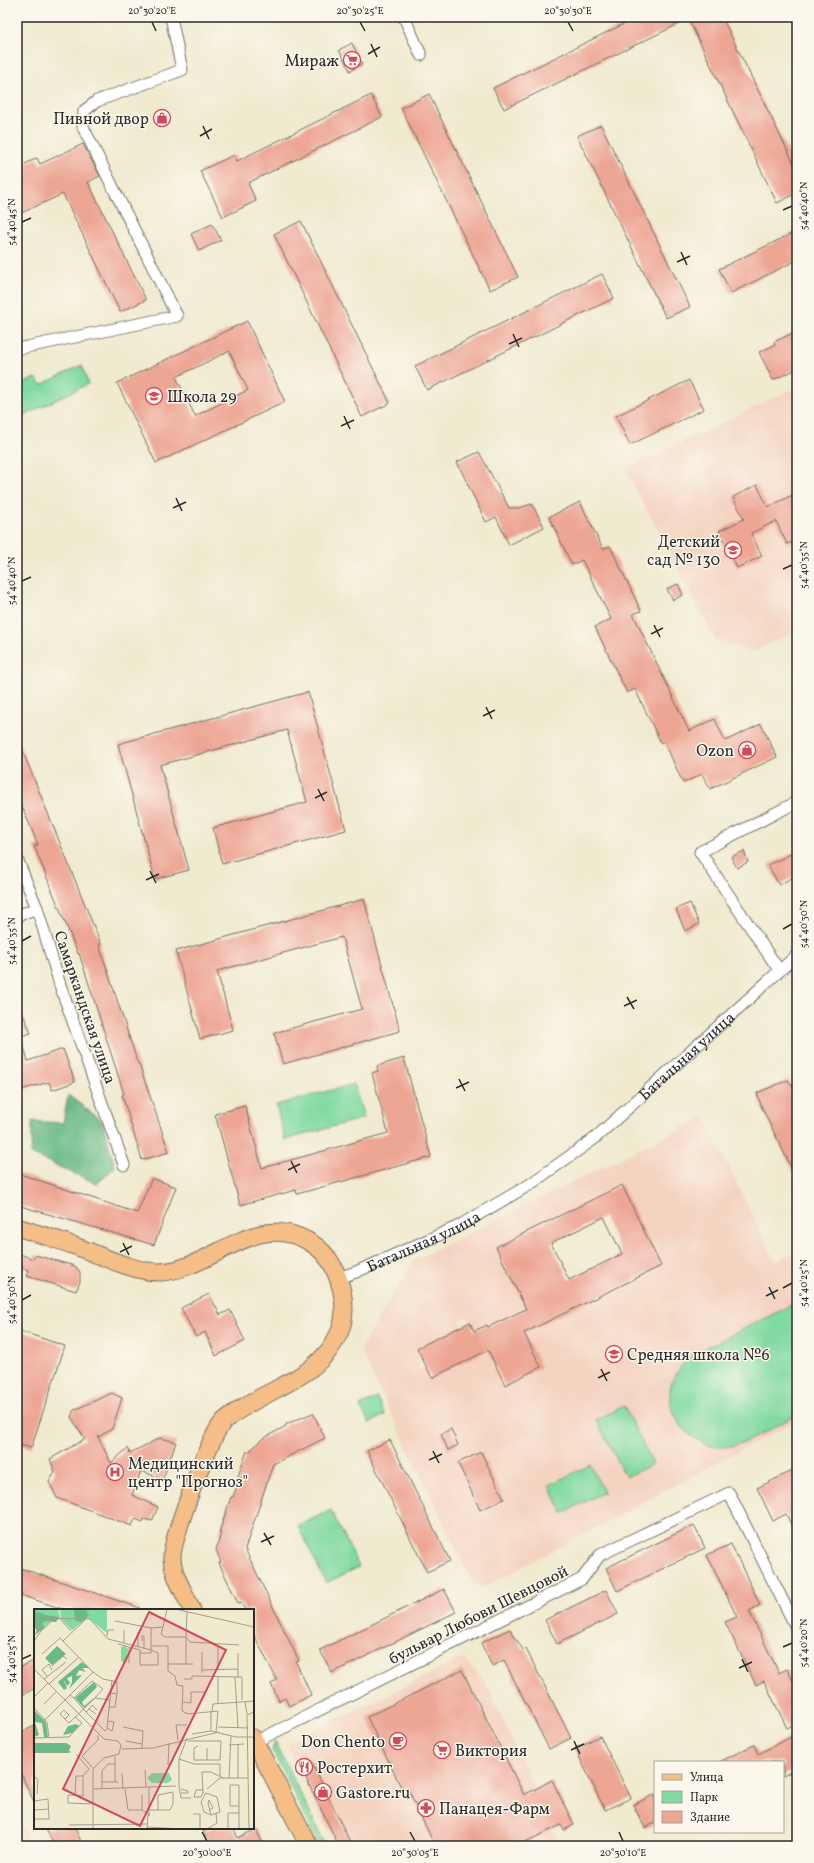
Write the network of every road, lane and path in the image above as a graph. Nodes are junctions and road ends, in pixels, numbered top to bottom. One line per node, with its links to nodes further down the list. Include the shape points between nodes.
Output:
1 (171, 17): 4 (street, via 182,70 97,102 84,111 83,127 177,316)
2 (404, 17): 3 (street)
3 (421, 55)
4 (17, 349)
5 (795, 803): 10 (street, via 700,852)
6 (17, 859): 7 (street, Самаркандская улица)
7 (37, 908): 8 (street); 11 (street, Самаркандская улица, via 60,985)
8 (17, 916)
9 (797, 955): 10 (street, Батальная улица)
10 (779, 970): 13 (street, Батальная улица, via 594,1140 529,1186 457,1227)
11 (124, 1165)
12 (17, 1227): 13 (main road, via 119,1263 158,1272 183,1268 250,1236 271,1232 293,1233 317,1246 330,1260)
13 (338, 1278): 14 (main road, via 345,1312 332,1348 324,1359 312,1369 246,1404 223,1422 207,1450 175,1538 172,1556 174,1571)
14 (192, 1609)
15 (797, 1629): 16 (street, бульвар Любови Шевцовой, via 729,1492 600,1555 582,1579)
16 (254, 1740): 17 (main road)
17 (309, 1846)

